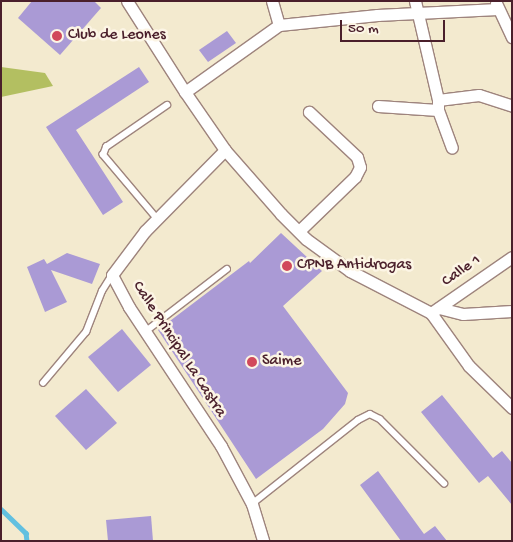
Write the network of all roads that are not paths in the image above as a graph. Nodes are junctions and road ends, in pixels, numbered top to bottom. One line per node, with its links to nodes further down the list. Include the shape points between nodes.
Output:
1 (127, 1): 8 (street)
2 (272, 1): 6 (street)
3 (415, 1): 5 (street)
4 (497, 5): 5 (street); 7 (street)
5 (419, 13): 6 (street); 10 (street)
6 (279, 25): 8 (street)
7 (512, 38)
8 (184, 92): 15 (street)
9 (167, 105): 16 (lane, via 106,147 103,155)
10 (438, 105): 11 (street); 12 (street, via 479,94); 14 (street)
11 (378, 106)
12 (512, 106)
13 (309, 112): 17 (street, via 357,157 360,167 355,177)
14 (452, 148)
15 (225, 150): 16 (street, Calle Principal La Castra); 17 (street)
16 (157, 219): 20 (street, Calle Principal La Castra)
17 (299, 231): 21 (street, via 350,271)
18 (512, 257): 21 (street, Calle 1)
19 (227, 269): 23 (lane)
20 (112, 275): 23 (street, Calle Principal La Castra); 24 (lane, via 86,332)
21 (435, 311): 22 (street, via 463,314); 25 (street, via 469,366)
22 (512, 311)
23 (145, 332): 27 (street, Calle Principal La Castra, via 221,446)
24 (43, 383)
25 (512, 408)
26 (444, 483): 27 (lane, via 380,419 370,414 358,420)
27 (252, 504): 28 (street, Calle Principal La Castra)
28 (263, 541)

